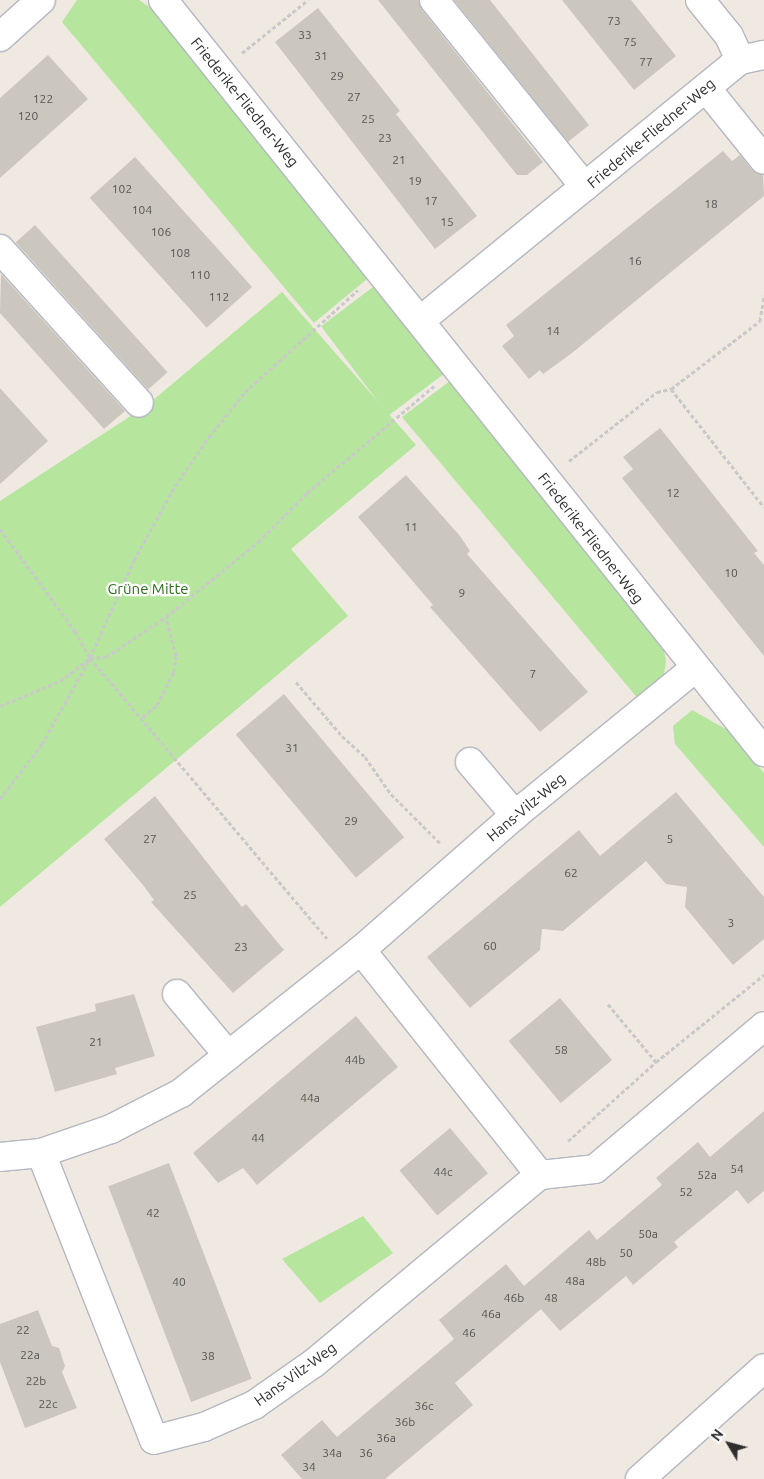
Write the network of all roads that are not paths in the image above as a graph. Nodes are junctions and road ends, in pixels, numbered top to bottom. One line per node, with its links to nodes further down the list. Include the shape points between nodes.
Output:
1 (163, 0): 11 (street, Friederike-Fliedner-Weg)
2 (434, 0): 9 (street)
3 (700, 0): 6 (street, Friederike-Fliedner-Weg)
4 (39, 1): 5 (street)
5 (0, 37)
6 (752, 58): 7 (street, Friederike-Fliedner-Weg)
7 (706, 88): 8 (street); 9 (street, Friederike-Fliedner-Weg)
8 (764, 160)
9 (585, 187): 11 (street, Friederike-Fliedner-Weg)
10 (0, 249): 12 (street)
11 (421, 320): 13 (street, Friederike-Fliedner-Weg)
12 (139, 403)
13 (695, 668): 14 (street, Friederike-Fliedner-Weg); 16 (street, Hans-Vilz-Weg)
14 (764, 752)
15 (470, 762): 16 (street)
16 (515, 815): 17 (street, Hans-Vilz-Weg)
17 (354, 956): 20 (street, Hans-Vilz-Weg); 23 (street)
18 (177, 994): 20 (street)
19 (764, 1026): 23 (street, via 595,1169)
20 (228, 1056): 21 (street, Hans-Vilz-Weg, via 181,1093 137,1116 111,1129)
21 (41, 1153): 22 (street, Hans-Vilz-Weg); 23 (street, Hans-Vilz-Weg, via 154,1440 204,1427 254,1405 314,1363)
22 (0, 1157)
23 (540, 1174)
24 (764, 1368): 25 (street)
25 (640, 1479)

